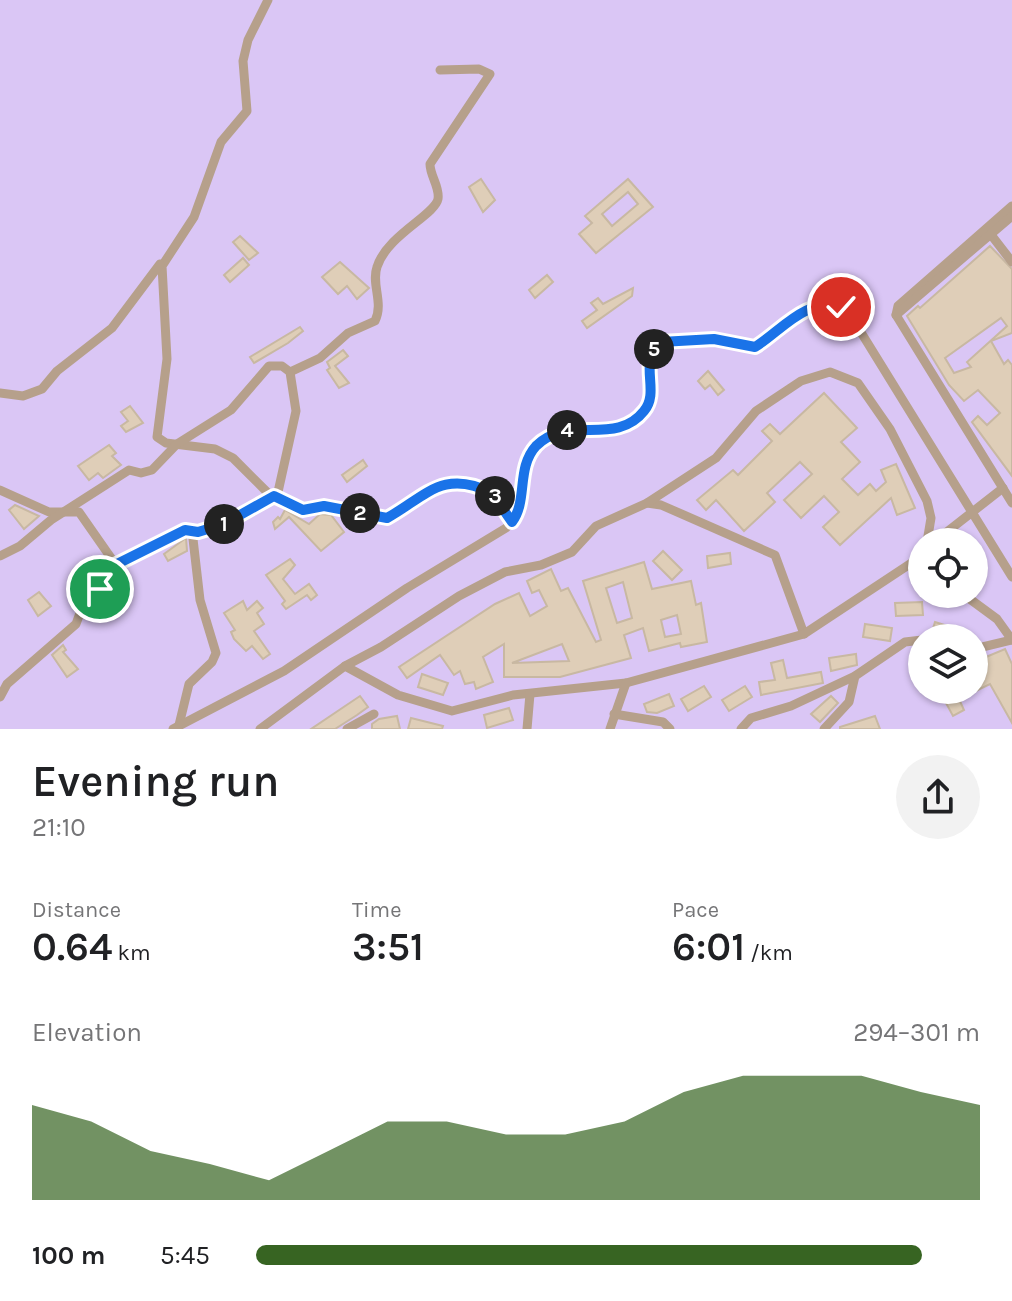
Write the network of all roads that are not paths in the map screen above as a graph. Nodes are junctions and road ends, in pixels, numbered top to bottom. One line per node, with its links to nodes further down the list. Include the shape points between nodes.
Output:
1 (268, 0): 6 (street, via 243,61 247,111 221,142 194,217)
2 (440, 70): 9 (street, via 479,69 490,74 430,164 439,196 436,205 383,253 375,273 375,321)
3 (1012, 206): 8 (street, via 898,306)
4 (1012, 216): 5 (street)
5 (992, 236): 7 (street); 8 (street)
6 (169, 252): 10 (street, via 112,328 42,389 23,396); 11 (street, via 161,273 167,359 156,433 159,441)
7 (1012, 262)
8 (896, 315): 12 (street)
9 (290, 372): 11 (street, via 269,366 231,410); 14 (street, via 296,411)
10 (0, 393)
11 (177, 444): 14 (street, via 196,444 233,458); 17 (street, via 152,470 129,470)
12 (1003, 488): 16 (street); 18 (street)
13 (0, 490): 17 (street, via 49,512)
14 (274, 496): 19 (street, via 303,510 324,506 387,518 435,485 449,484 492,493); 22 (street)
15 (647, 503): 20 (street, via 716,458 756,411 801,381 830,372 858,383 890,429 927,501); 28 (street, via 775,555); 32 (street, via 596,526 572,552 505,572)
16 (1012, 503)
17 (64, 511): 23 (street); 24 (street, via 83,515)
18 (973, 512): 19 (street, via 854,321 832,305 790,319 755,347 714,339 661,342 649,360 650,398 641,416 623,428 568,430 535,447 521,476); 21 (street); 26 (street)
19 (512, 522): 40 (street, via 284,671)
20 (929, 528)
21 (952, 528)
22 (198, 532): 24 (street, via 185,530); 40 (street, via 193,550 200,600 216,653 189,684)
23 (0, 556)
24 (116, 565): 35 (street, via 84,602 76,624)
25 (908, 567): 28 (street)
26 (1012, 577)
27 (982, 608): 29 (street)
28 (804, 634): 34 (street)
29 (1012, 640): 31 (street)
30 (908, 642): 33 (street)
31 (988, 646)
32 (345, 666): 36 (street, via 398,695 452,711); 41 (street)
33 (855, 676): 46 (street, via 751,718); 47 (street, via 849,702)
34 (626, 683): 36 (street); 39 (street)
35 (3, 684): 37 (street)
36 (530, 694): 43 (street)
37 (0, 697)
38 (374, 714): 42 (street)
39 (614, 714): 44 (street); 45 (street, via 663,722)
40 (176, 727)
41 (260, 729)
42 (347, 729)
43 (527, 729)
44 (610, 729)
45 (670, 729)
46 (741, 729)
47 (824, 729)

